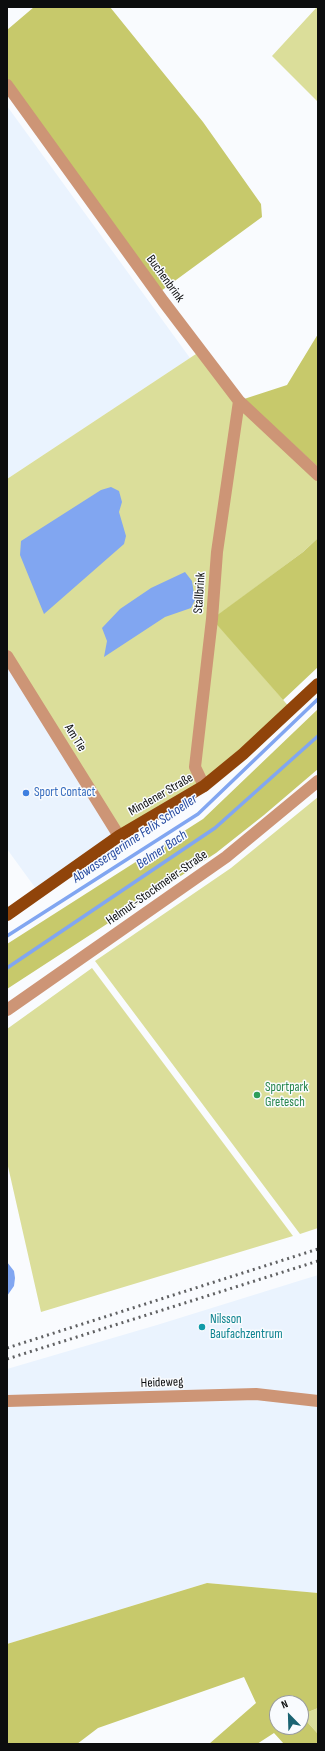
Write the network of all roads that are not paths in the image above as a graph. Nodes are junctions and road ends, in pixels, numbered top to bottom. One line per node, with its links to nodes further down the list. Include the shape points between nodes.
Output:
1 (7, 85): 2 (street, Buchenbrink, via 163,301)
2 (239, 401): 3 (street, Buchenbrink); 7 (street, Stallbrink, via 217,552 195,767)
3 (318, 475)
4 (7, 656): 8 (street, Am Tie)
5 (318, 684): 7 (main road, Mindener Straße, via 244,754)
6 (318, 780): 10 (street, Helmut-Stockmeier-Straße, via 226,857)
7 (204, 786): 8 (main road, Mindener Straße)
8 (119, 836): 9 (main road, Mindener Straße)
9 (7, 915)
10 (7, 1010)
11 (7, 1401): 12 (street, Heideweg, via 256,1394)
12 (318, 1401)

